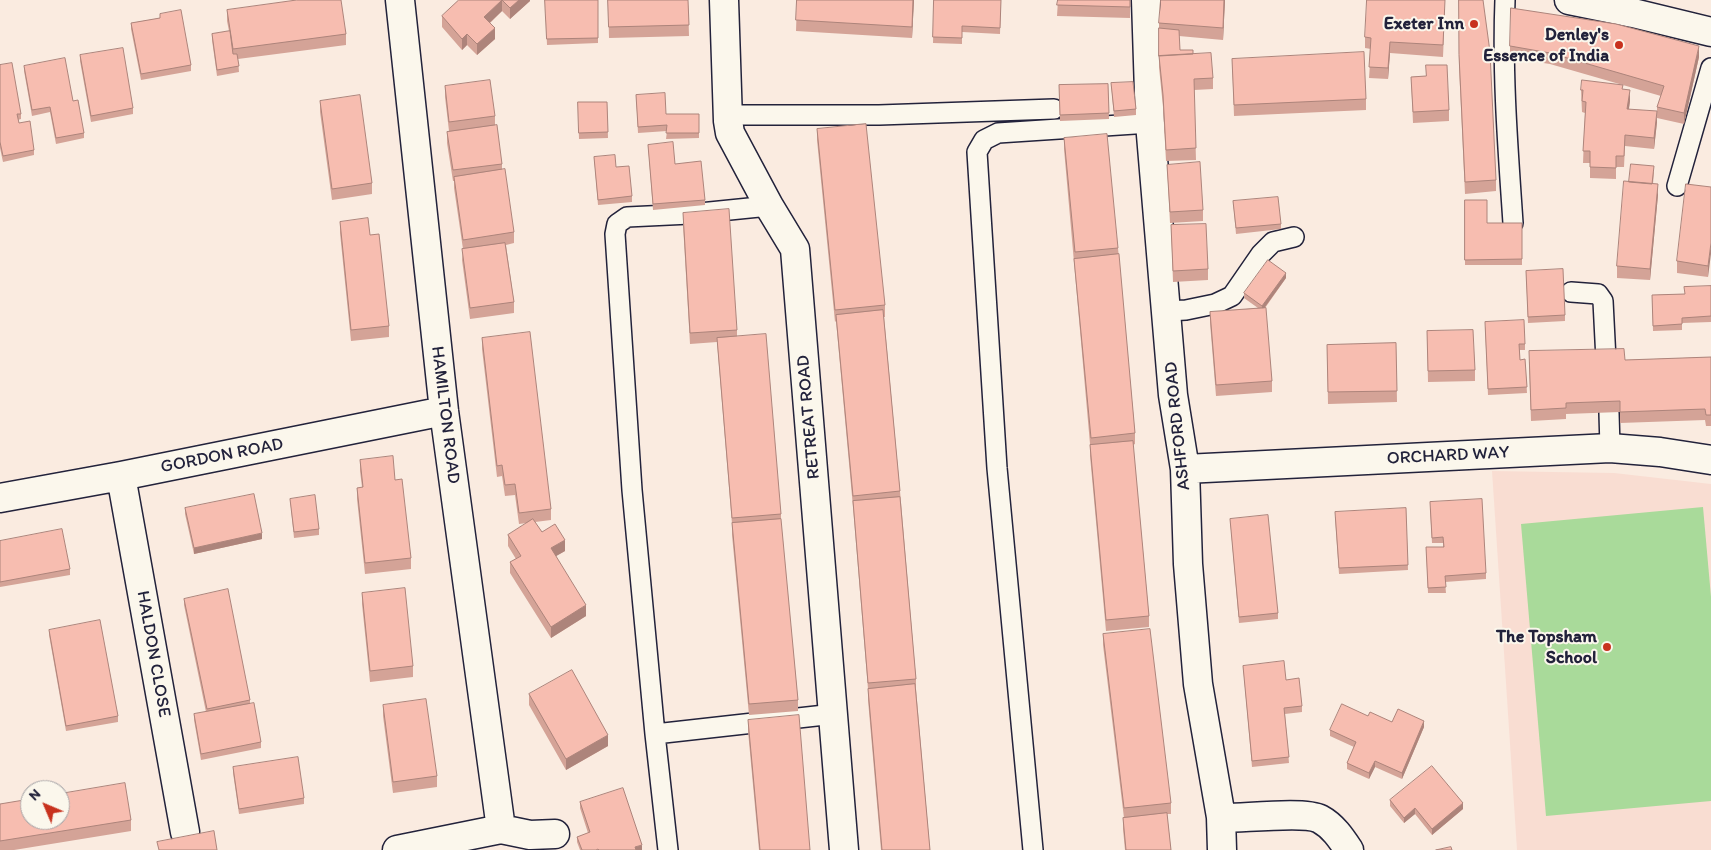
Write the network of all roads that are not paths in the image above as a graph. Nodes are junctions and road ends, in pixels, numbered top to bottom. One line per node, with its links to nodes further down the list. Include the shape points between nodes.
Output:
1 (400, 0): 18 (street, HAMILTON ROAD)
2 (724, 0): 9 (street, RETREAT ROAD)
3 (1146, 0): 10 (street, ASHFORD ROAD)
4 (1505, 0): 13 (lane, via 1504,92)
5 (1569, 0): 6 (street)
6 (1711, 32)
7 (1711, 68): 11 (lane)
8 (1054, 109): 9 (lane, via 879,115)
9 (728, 115): 12 (street, RETREAT ROAD, via 730,133)
10 (1150, 123): 16 (street, ASHFORD ROAD); 34 (lane, via 998,133 984,140 977,152 997,468)
11 (1677, 186)
12 (769, 206): 25 (street, RETREAT ROAD, via 795,249); 26 (lane, via 627,217 617,224 615,234 632,490)
13 (1513, 223)
14 (1294, 237): 16 (lane, via 1273,242 1232,296 1215,304)
15 (1570, 292): 17 (lane, via 1598,294 1603,301)
16 (1167, 311): 22 (street, ASHFORD ROAD, via 1173,395)
17 (1606, 360)
18 (444, 411): 23 (street, GORDON ROAD); 28 (street, HAMILTON ROAD)
19 (1609, 413): 20 (lane)
20 (1610, 448): 21 (street, ORCHARD WAY); 22 (street, ORCHARD WAY)
21 (1711, 460)
22 (1185, 469): 27 (street, ASHFORD ROAD, via 1188,564 1198,684)
23 (121, 476): 24 (street, GORDON ROAD); 29 (street, HALDON CLOSE)
24 (0, 498)
25 (834, 714): 26 (lane); 33 (street, RETREAT ROAD)
26 (655, 734): 32 (lane)
27 (1221, 817): 35 (street, ASHFORD ROAD); 36 (street, via 1302,815 1319,818 1337,832)
28 (501, 829): 30 (street, via 530,835); 31 (street)
29 (185, 832)
30 (555, 834)
31 (397, 850)
32 (668, 850)
33 (844, 850)
34 (1033, 850)
35 (1222, 850)
36 (1349, 850)

